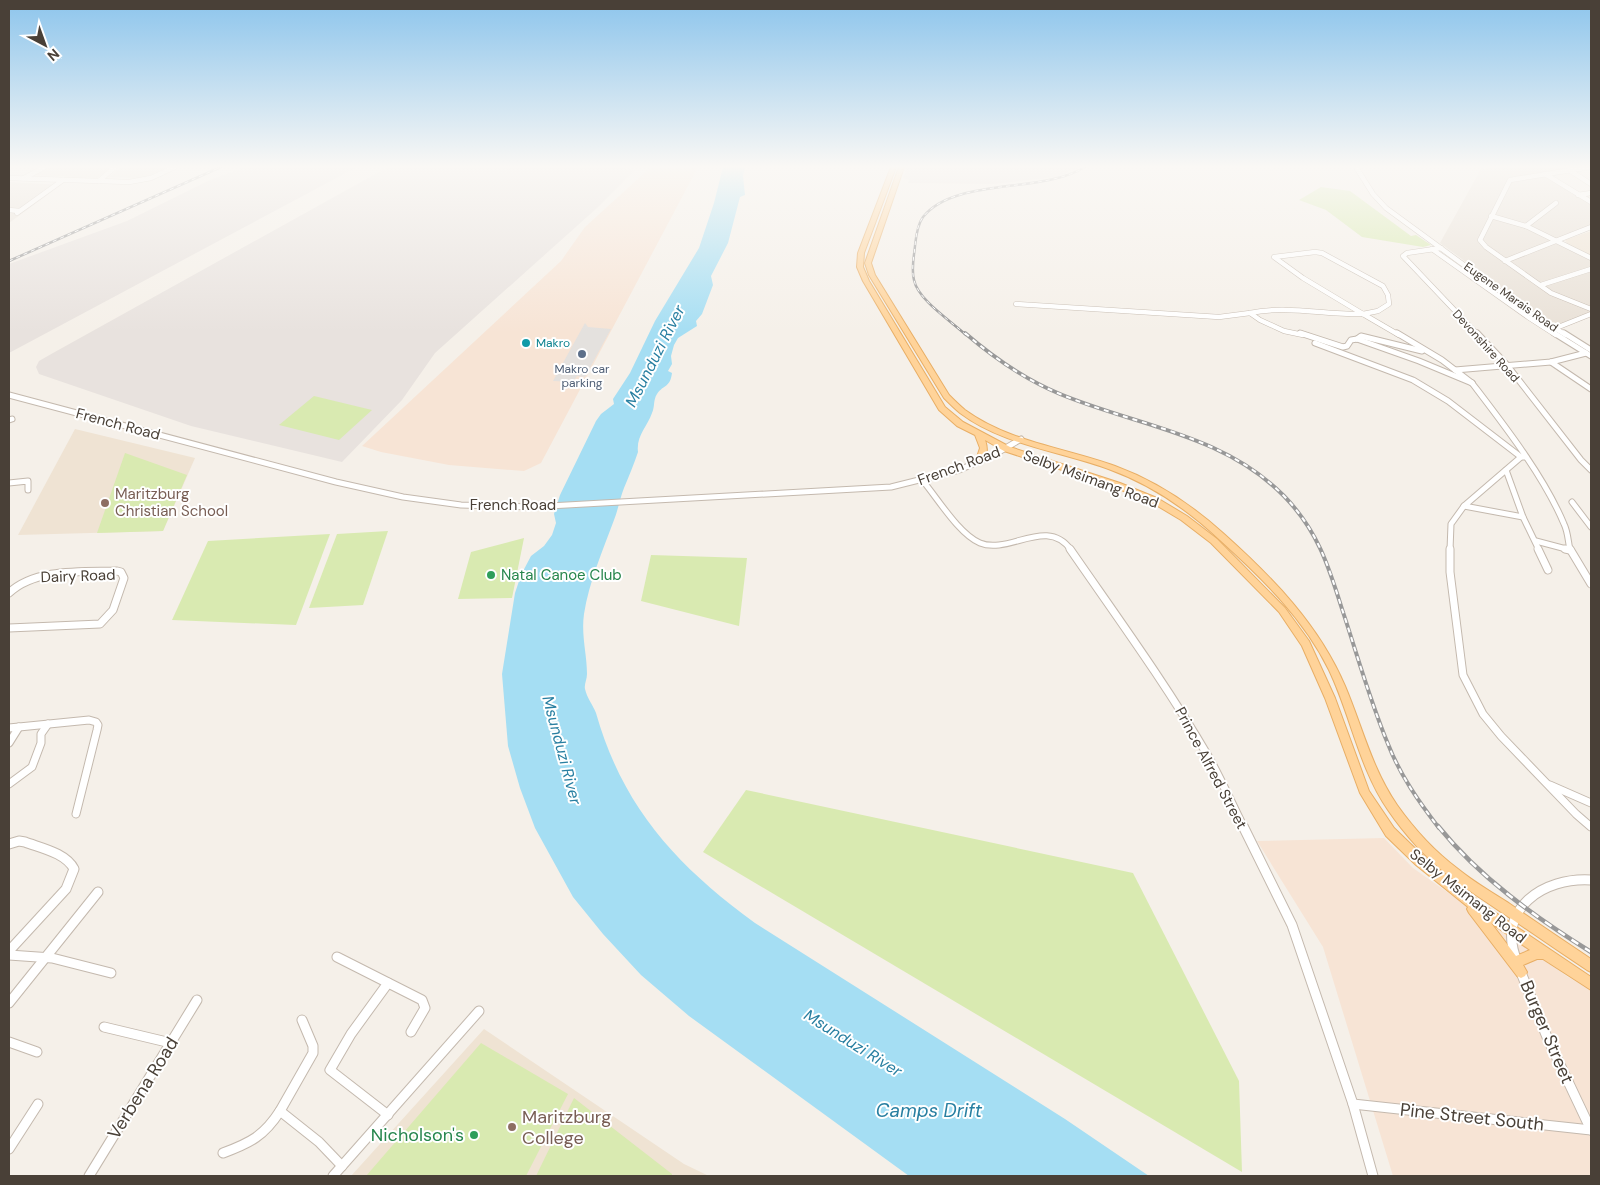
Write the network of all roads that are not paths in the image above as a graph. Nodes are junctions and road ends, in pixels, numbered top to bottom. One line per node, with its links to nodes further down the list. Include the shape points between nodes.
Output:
1 (873, 222): 32 (main road, Selby Msimang Road, via 861,253 861,273 936,401 952,418)
2 (881, 222): 33 (main road, Selby Msimang Road, via 870,253 869,269 946,396 972,418)
3 (1407, 222): 10 (street, Eugene Marais Road)
4 (1488, 222): 13 (street, via 1480,242)
5 (1513, 222): 7 (street)
6 (1531, 222): 7 (street)
7 (1526, 226): 9 (street)
8 (1591, 227): 9 (street)
9 (1556, 241): 12 (street); 13 (street)
10 (1441, 248): 11 (street, Devonshire Road); 21 (street, Eugene Marais Road)
11 (1432, 249): 25 (street, Eugene Marais Road, via 1528,317); 27 (street, Devonshire Road, via 1403,256)
12 (1591, 258)
13 (1505, 261): 15 (street)
14 (1591, 269): 15 (street)
15 (1542, 285): 17 (street, via 1558,296)
16 (1016, 304): 18 (street, via 1219,318)
17 (1591, 309)
18 (1250, 313): 20 (street, via 1280,309); 22 (street)
19 (1591, 314): 21 (street)
20 (1365, 315): 20 (street, via 1303,278 1274,257 1322,253 1379,283 1388,295 1389,304); 24 (street)
21 (1556, 328): 25 (street, Eugene Marais Road)
22 (1284, 331): 23 (street, via 1343,347 1351,340); 35 (street, via 1413,380 1448,401)
23 (1357, 340): 24 (street, via 1361,336); 29 (street)
24 (1431, 353): 28 (street)
25 (1590, 353): 26 (street)
26 (1551, 362): 27 (street); 30 (street)
27 (1507, 365): 28 (street); 37 (street, Devonshire Road)
28 (1455, 370): 29 (street)
29 (1472, 383): 35 (street, via 1511,434)
30 (1591, 389)
31 (9, 395): 47 (street, French Road, via 403,497 460,505)
32 (979, 435): 34 (main road, Selby Msimang Road); 36 (main road, via 984,448)
33 (1021, 439): 34 (street, French Road); 69 (main road, Selby Msimang Road, via 1148,483 1185,504 1218,532 1288,602 1315,637 1334,671 1375,779 1409,832 1455,874)
34 (1007, 449): 36 (street, French Road); 68 (main road, Selby Msimang Road, via 1147,498 1184,518 1214,541 1282,610 1306,644 1365,793 1380,818 1403,846)
35 (1524, 457): 39 (street); 51 (street, via 1565,525)
36 (980, 460): 41 (street, French Road)
37 (1581, 460): 38 (street); 40 (street, Devonshire Road)
38 (1591, 460)
39 (1506, 470): 46 (street); 48 (street)
40 (1591, 470)
41 (923, 481): 44 (street, French Road, via 872,489); 91 (street, Prince Alfred Street, via 966,532 981,543 997,546 1034,535 1048,535 1068,546 1079,559 1152,666 1209,758 1295,933)
42 (9, 483): 43 (street, via 28,481)
43 (28, 490)
44 (639, 502): 47 (street, French Road)
45 (1572, 502): 49 (street)
46 (1464, 506): 48 (street); 61 (street, via 1451,524 1450,563 1463,674 1483,714)
47 (531, 507)
48 (1523, 518): 50 (street)
49 (1591, 527)
50 (1536, 541): 51 (street); 52 (street)
51 (1570, 550): 53 (street)
52 (1548, 570)
53 (1591, 584)
54 (9, 593): 55 (street, Dairy Road, via 17,584 37,577 117,571 124,578 111,615 105,622)
55 (9, 628)
56 (48, 724): 57 (street); 60 (street, via 41,734 32,767); 63 (street, via 89,720 98,725)
57 (19, 727): 58 (street); 59 (street)
58 (9, 728)
59 (9, 743)
60 (9, 784)
61 (1547, 784): 62 (street); 64 (street)
62 (1591, 803)
63 (76, 814)
64 (1591, 827)
65 (9, 844): 71 (street, via 19,840 25,842 70,861 74,868 66,889)
66 (1591, 880): 69 (street, via 1564,880 1545,886 1531,896)
67 (98, 892): 75 (street)
68 (1462, 896): 70 (main road, Selby Msimang Road); 77 (main road)
69 (1516, 916): 70 (street); 76 (main road, Selby Msimang Road)
70 (1511, 930): 72 (main road, Selby Msimang Road); 77 (street, Burger Street, via 1512,948)
71 (9, 951)
72 (1544, 953): 77 (main road, via 1537,953); 80 (main road, Selby Msimang Road)
73 (9, 955): 75 (street)
74 (336, 957): 79 (street)
75 (45, 958): 78 (street); 82 (street)
76 (1591, 966)
77 (1519, 967): 94 (street, Burger Street, via 1546,1038)
78 (111, 972)
79 (388, 983): 86 (street, via 422,1000 423,1014); 93 (street, via 330,1070)
80 (1591, 984)
81 (197, 1000): 88 (street, Verbena Road)
82 (9, 1003)
83 (479, 1011): 93 (street)
84 (302, 1020): 92 (street, via 313,1053)
85 (104, 1028): 88 (street)
86 (411, 1032)
87 (9, 1042): 89 (street)
88 (171, 1043): 98 (street, Verbena Road)
89 (37, 1052)
90 (38, 1104): 95 (street)
91 (1354, 1104): 94 (street, Pine Street South); 100 (street, Prince Alfred Street)
92 (280, 1111): 96 (street, via 265,1134); 97 (street, via 319,1142)
93 (388, 1115): 97 (street)
94 (1591, 1130)
95 (9, 1149)
96 (223, 1153)
97 (342, 1166): 99 (street)
98 (88, 1176)
99 (333, 1176)
100 (1373, 1176)

